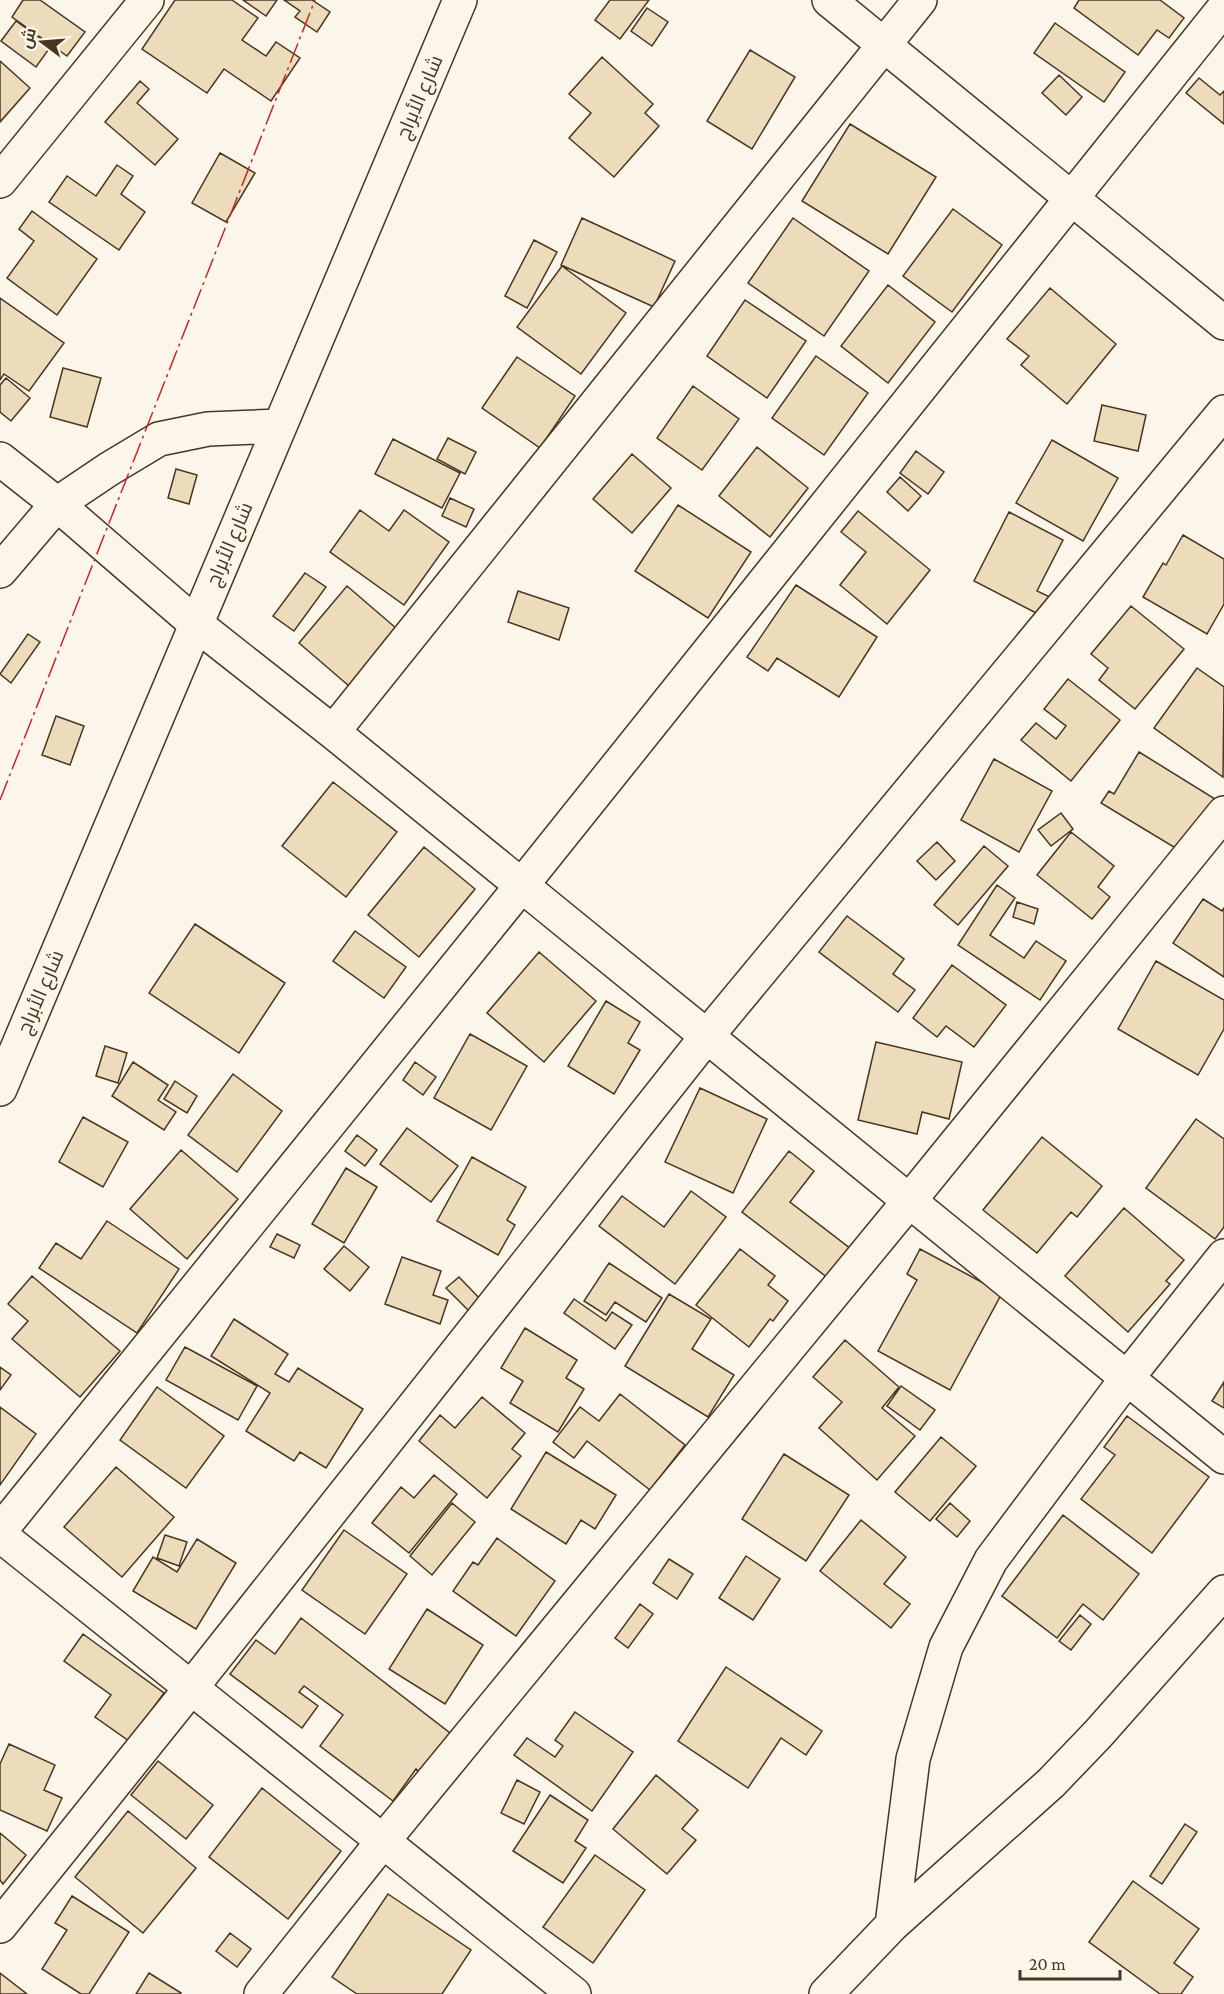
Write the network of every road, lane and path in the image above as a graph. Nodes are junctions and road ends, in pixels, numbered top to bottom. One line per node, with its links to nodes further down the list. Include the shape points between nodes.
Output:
1 (147, 0): 7 (street)
2 (460, 0): 11 (street, شارع الأبراج)
3 (829, 0): 6 (street)
4 (920, 0): 6 (street)
5 (1224, 8): 8 (street)
6 (884, 45): 8 (street); 16 (street)
7 (0, 181)
8 (1071, 198): 9 (street); 18 (street)
9 (1224, 323)
10 (1224, 412): 19 (street)
11 (279, 426): 13 (street, via 207,429 159,439); 15 (street, شارع الأبراج)
12 (0, 459): 13 (street)
13 (57, 504): 14 (street); 15 (street)
14 (0, 571)
15 (196, 624): 16 (street); 20 (street, شارع الأبراج)
16 (333, 732): 18 (street)
17 (1224, 813): 21 (street)
18 (522, 885): 19 (street); 25 (street)
19 (707, 1036): 21 (street); 27 (street)
20 (0, 1089)
21 (910, 1200): 23 (street); 28 (street)
22 (1224, 1256): 23 (street)
23 (1127, 1377): 24 (street); 29 (street, via 991,1560 946,1647 912,1759)
24 (1224, 1457)
25 (0, 1533): 27 (street)
26 (1224, 1592): 29 (street, via 1051,1783)
27 (191, 1688): 28 (street); 30 (street)
28 (383, 1841): 31 (street); 32 (street)
29 (892, 1925): 33 (street)
30 (0, 1926)
31 (261, 1994)
32 (574, 1994)
33 (826, 1994)

